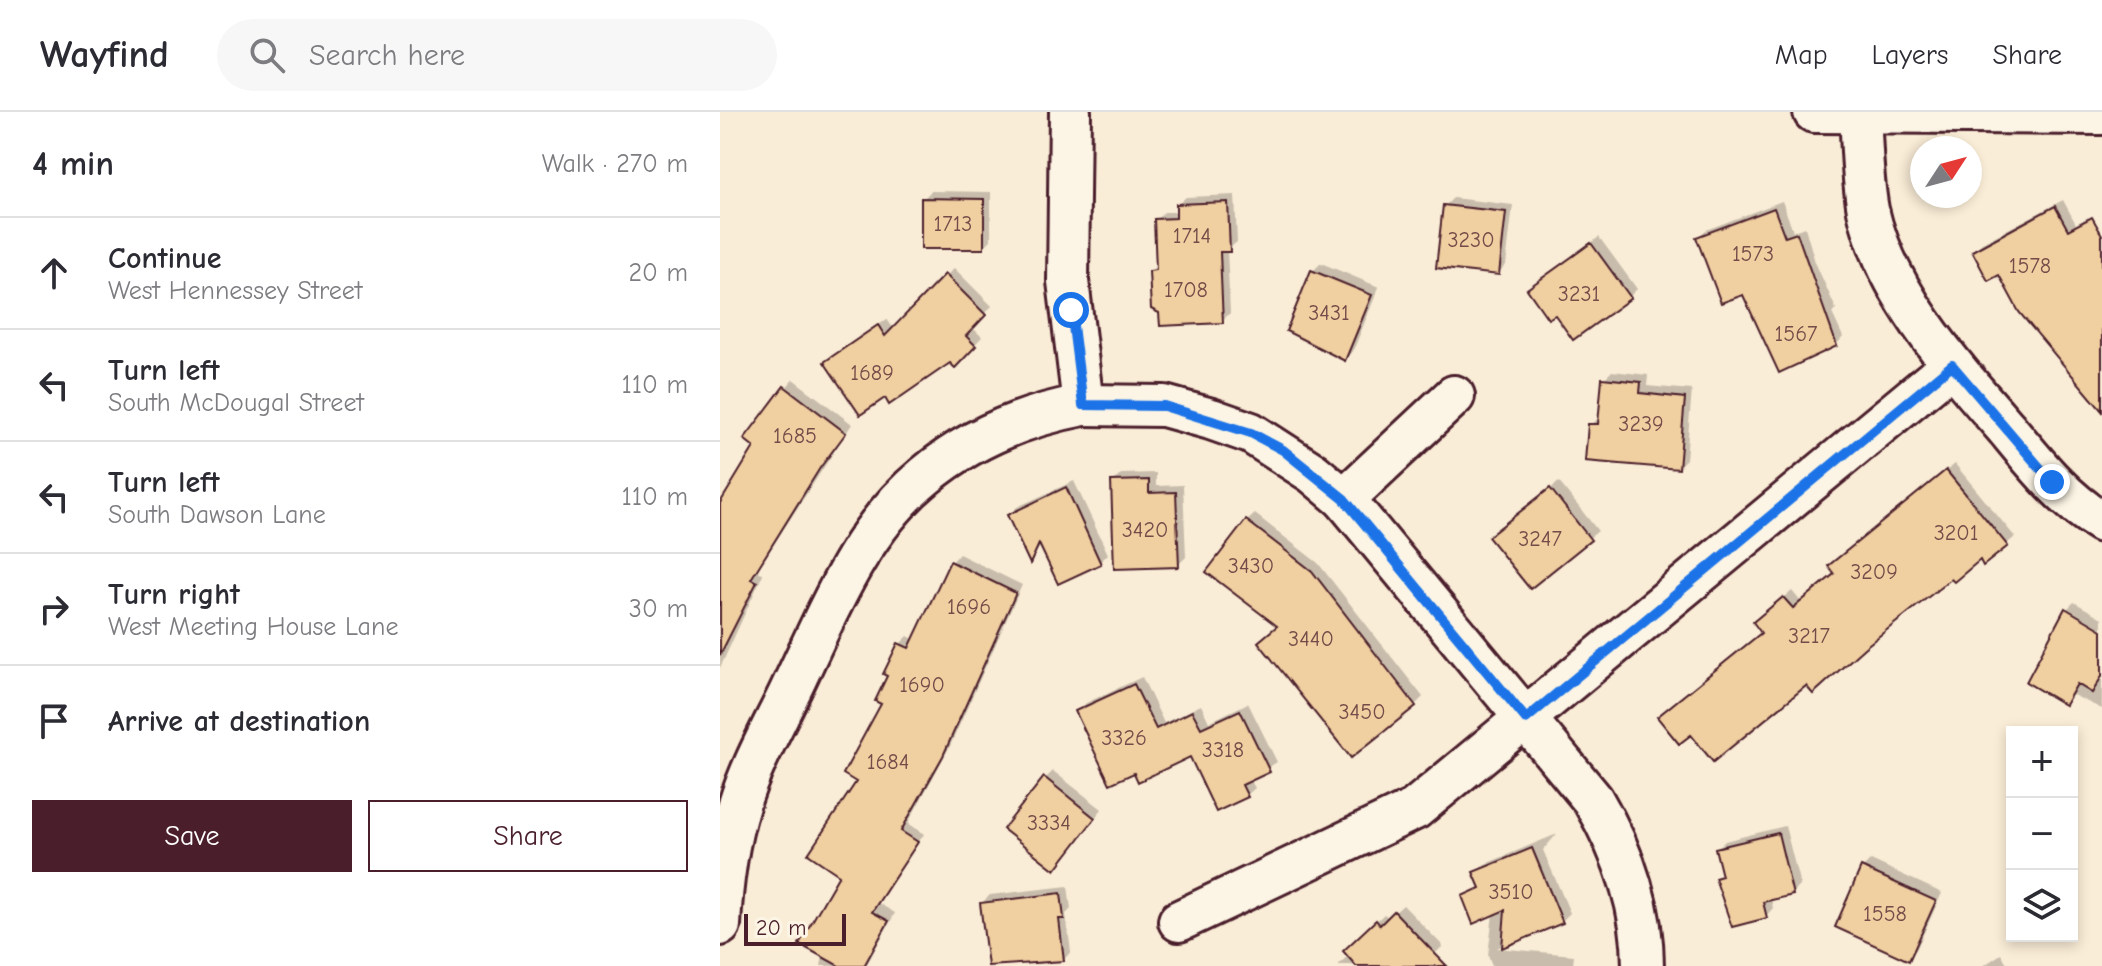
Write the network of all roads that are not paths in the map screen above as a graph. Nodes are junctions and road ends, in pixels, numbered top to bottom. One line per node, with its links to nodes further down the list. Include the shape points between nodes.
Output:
1 (1070, 112): 7 (street, via 1068,281)
2 (1814, 112): 3 (street)
3 (1860, 113): 4 (street); 5 (street, via 1867,200 1877,234 1914,311)
4 (2102, 114)
5 (1952, 365): 9 (street, via 2052,482); 10 (street)
6 (1454, 396): 8 (street)
7 (1083, 405): 8 (street, via 1164,406 1251,433 1283,450); 12 (street, via 1021,421 958,451 915,485 874,532 818,634 740,803 729,840)
8 (1344, 499): 10 (street)
9 (2102, 522)
10 (1526, 719): 11 (street, via 1415,809); 13 (street, via 1593,800 1622,855 1635,898)
11 (1179, 921)
12 (720, 925)
13 (1643, 966)

